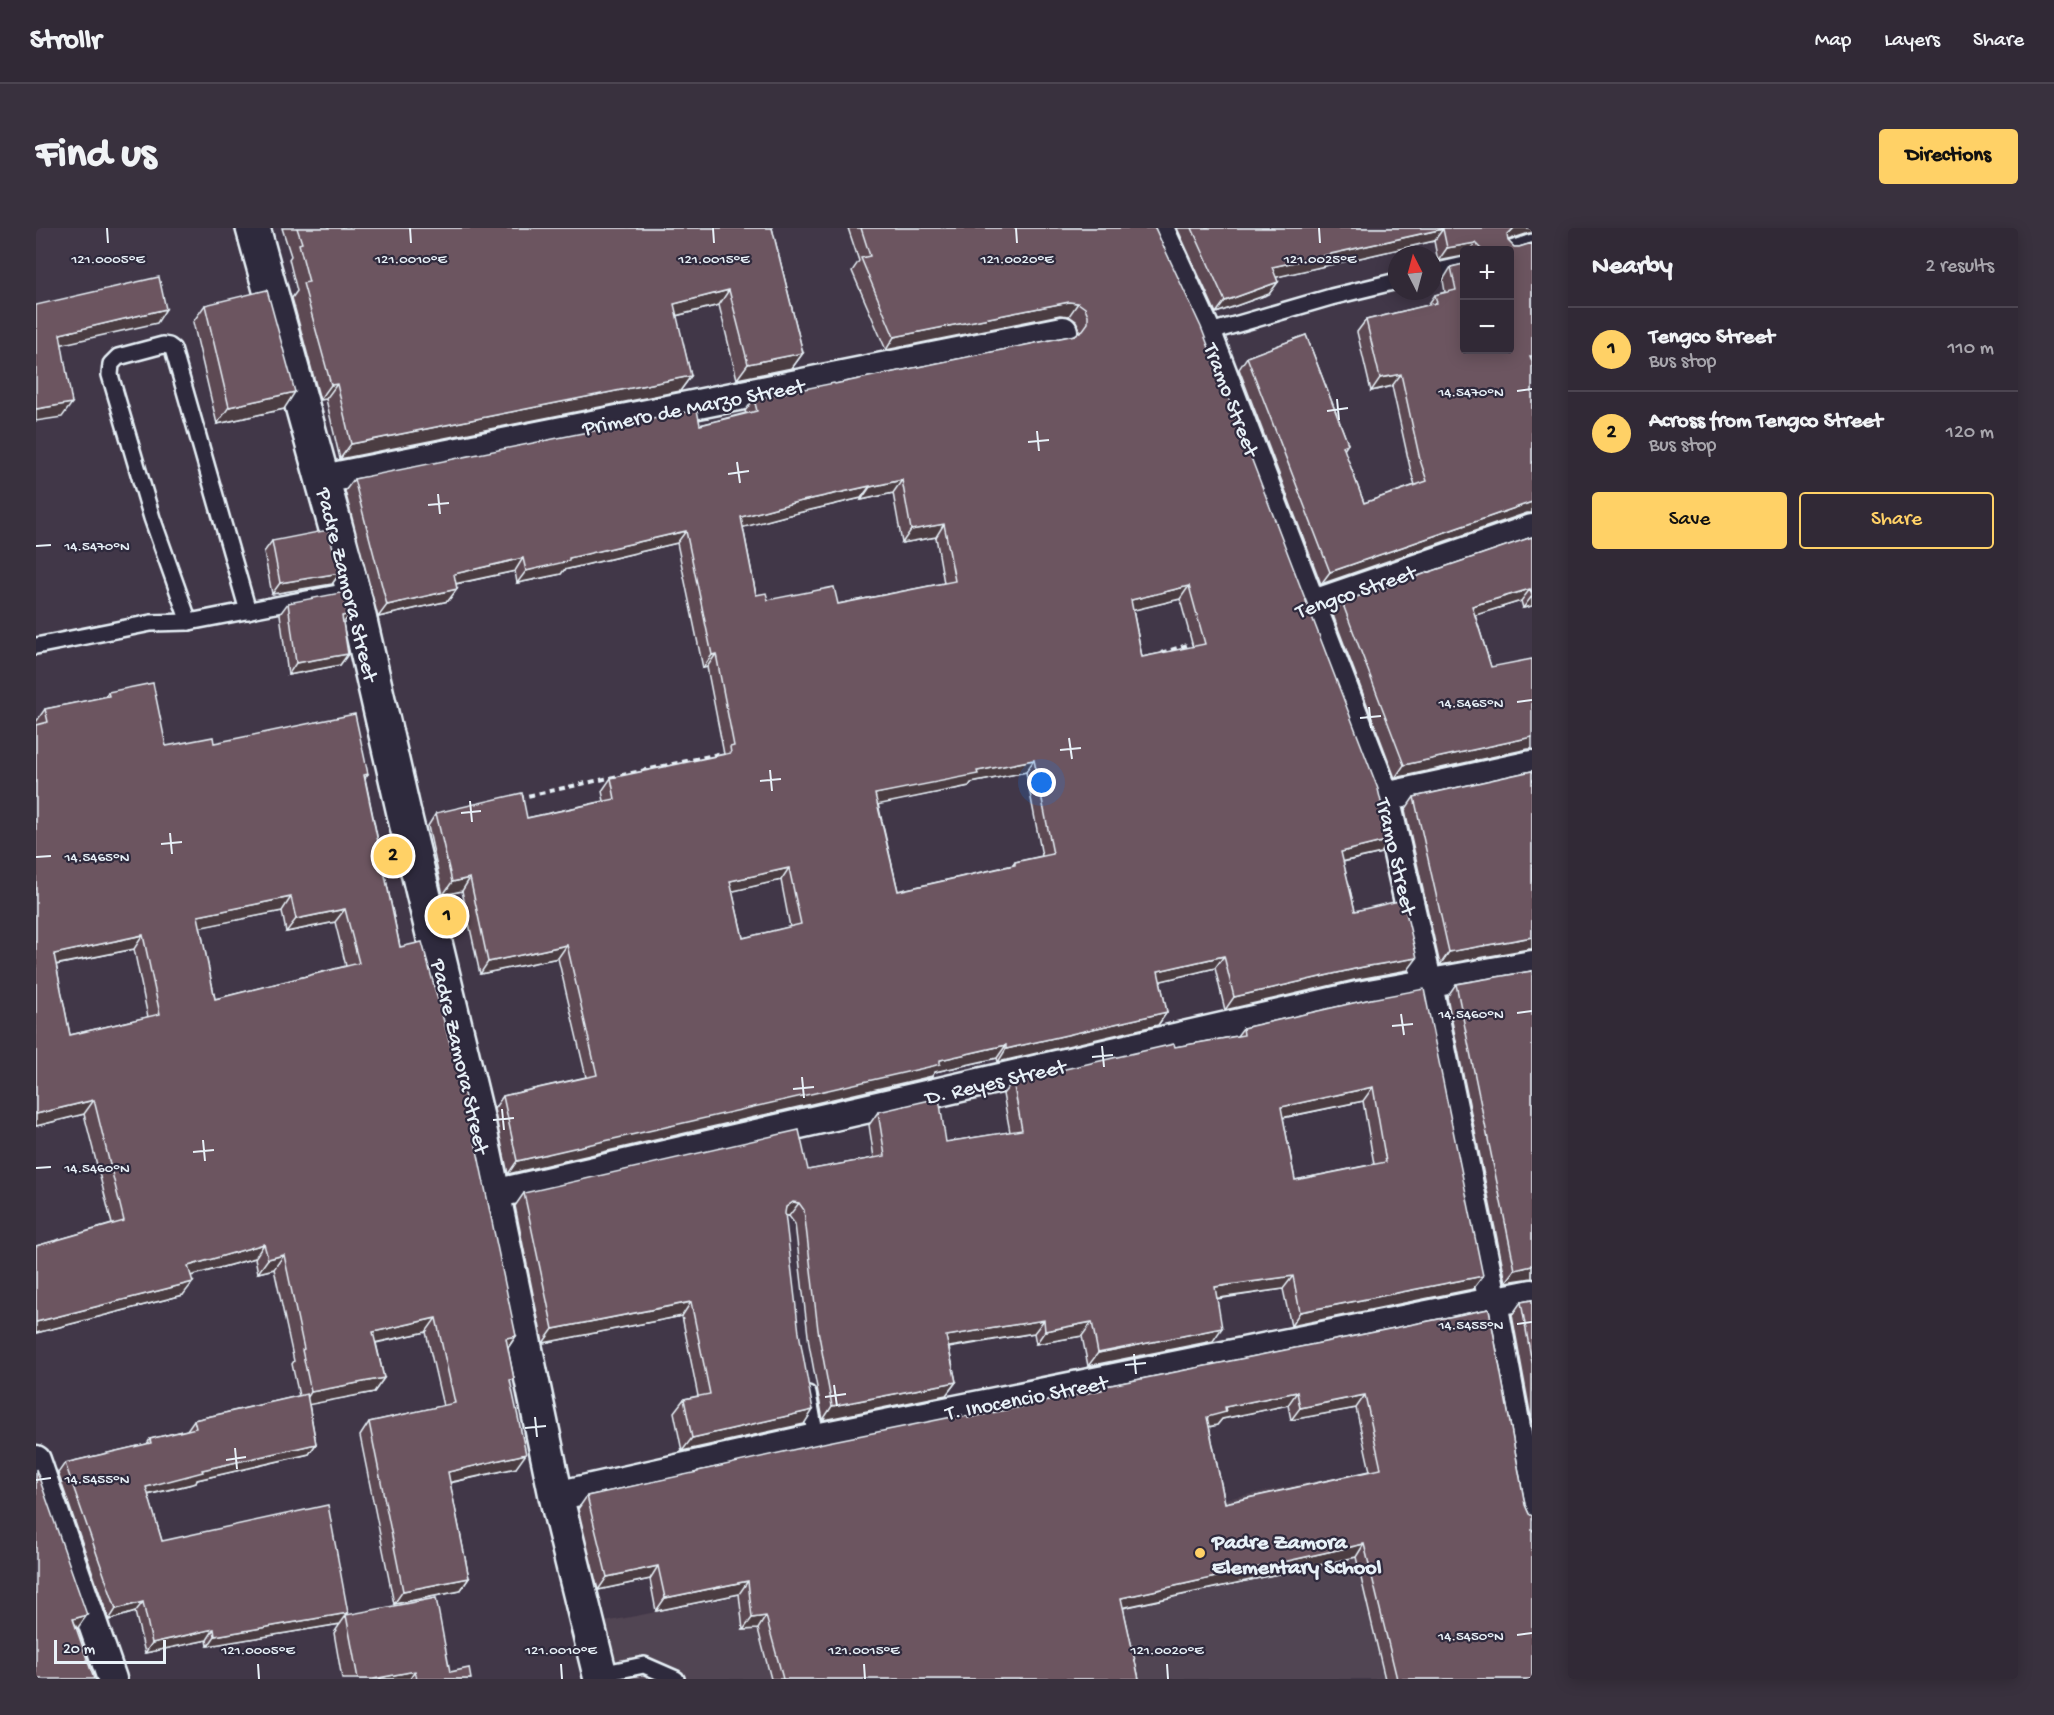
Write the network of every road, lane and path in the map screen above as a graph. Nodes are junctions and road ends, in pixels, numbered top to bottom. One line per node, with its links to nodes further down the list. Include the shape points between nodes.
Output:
1 (254, 228): 10 (street, Padre Zamora Street)
2 (1159, 228): 9 (street, Tramo Street)
3 (1532, 242): 4 (lane)
4 (1514, 248)
5 (1460, 266): 6 (lane)
6 (1442, 270)
7 (1388, 283): 9 (lane)
8 (1064, 331): 10 (street, Primero de Marzo Street)
9 (1207, 333): 13 (street, Tramo Street)
10 (323, 479): 12 (street, Padre Zamora Street)
11 (1532, 529): 13 (street, Tengco Street)
12 (353, 590): 14 (lane); 25 (street, Padre Zamora Street)
13 (1311, 605): 21 (street, Tramo Street)
14 (248, 610): 15 (lane); 15 (lane, via 173,349 163,345 118,357 111,364 110,375 152,518)
15 (189, 622): 17 (lane, via 151,622)
16 (1199, 641): 18 (path)
17 (36, 646)
18 (1156, 655)
19 (728, 752): 22 (path)
20 (1532, 765): 21 (street)
21 (1385, 797): 24 (street, Tramo Street)
22 (509, 800)
23 (1532, 965): 24 (street, D. Reyes Street)
24 (1428, 985): 25 (street, D. Reyes Street, via 1358,996); 27 (street, Tramo Street)
25 (494, 1194): 31 (street, Padre Zamora Street)
26 (1532, 1294): 27 (street, T. Inocencio Street)
27 (1493, 1302): 29 (street, T. Inocencio Street); 32 (street, Tramo Street)
28 (805, 1380): 29 (lane)
29 (816, 1438): 31 (street, T. Inocencio Street)
30 (36, 1460): 34 (street)
31 (556, 1496): 33 (street, Padre Zamora Street)
32 (1532, 1515)
33 (601, 1677): 35 (lane, via 644,1665)
34 (112, 1679)
35 (676, 1679)

